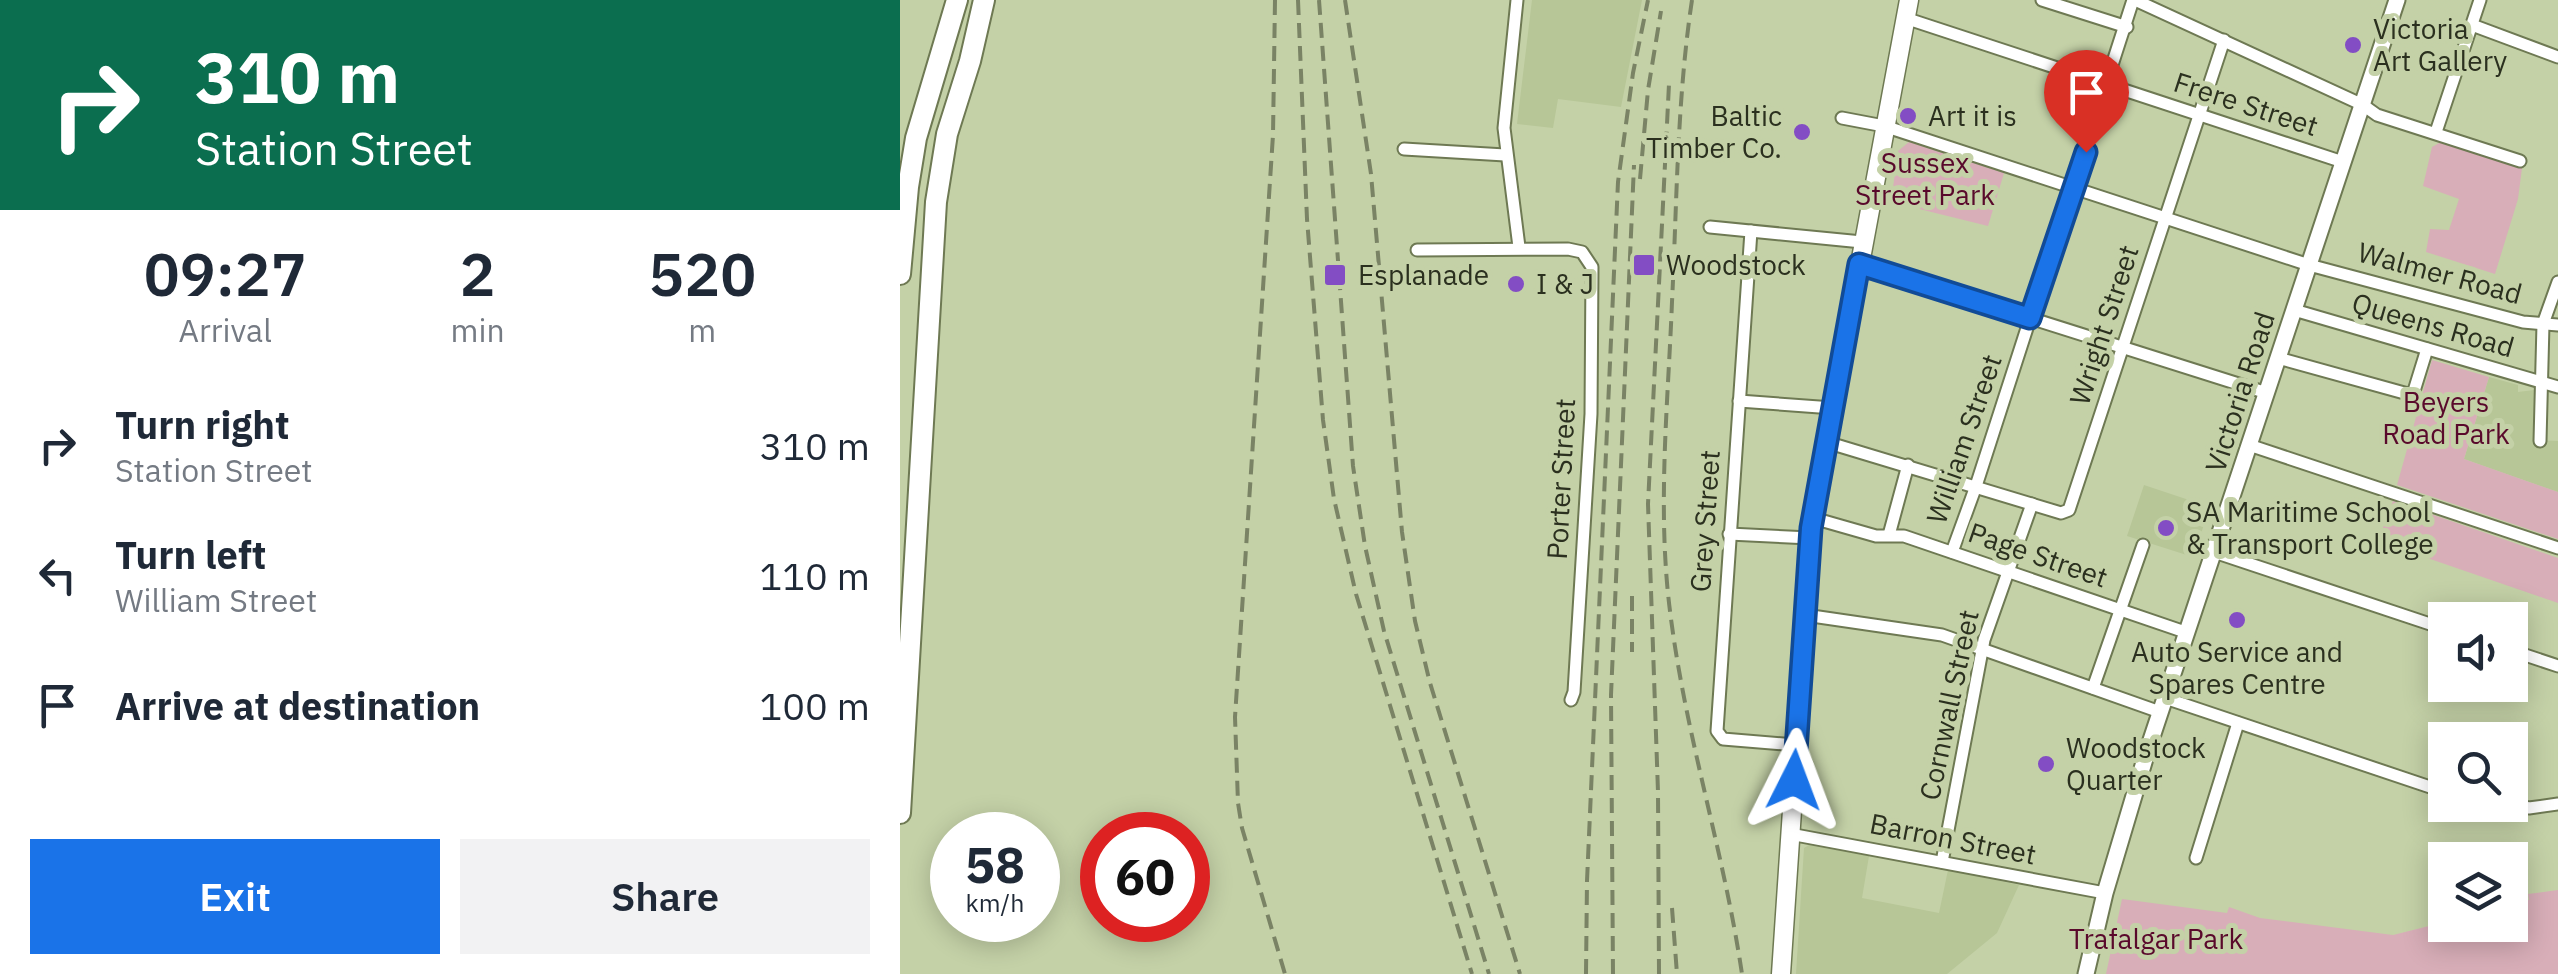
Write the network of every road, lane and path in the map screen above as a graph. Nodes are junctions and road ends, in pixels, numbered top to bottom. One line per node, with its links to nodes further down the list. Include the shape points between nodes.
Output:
1 (957, 0): 32 (highway, via 916,138)
2 (1517, 0): 20 (street)
3 (2042, 0): 10 (street)
4 (2134, 0): 10 (street, William Street); 11 (street)
5 (2397, 0): 14 (main road, Victoria Road)
6 (2480, 0): 9 (street)
7 (985, 4): 76 (highway, via 947,134 936,202)
8 (1907, 9): 13 (street, Frere Street); 17 (main road)
9 (2472, 25): 12 (street); 18 (street)
10 (2126, 28): 13 (street, William Street)
11 (2224, 40): 14 (street); 15 (street, Wright Street)
12 (2558, 57)
13 (2108, 84): 15 (street, Frere Street); 23 (street, William Street)
14 (2362, 105): 18 (street); 21 (main road, Victoria Road)
15 (2200, 115): 21 (street, Frere Street); 24 (street, Wright Street)
16 (1842, 118): 17 (street, Walmer Road)
17 (1884, 126): 23 (street, Walmer Road); 27 (main road)
18 (2436, 132): 22 (street)
19 (1404, 149): 20 (street)
20 (1505, 155): 28 (street)
21 (2343, 162): 31 (main road, Victoria Road)
22 (2520, 162)
23 (2073, 188): 24 (street, Walmer Road); 35 (street, William Street)
24 (2165, 219): 31 (street, Walmer Road); 38 (street, Wright Street)
25 (1710, 227): 26 (street)
26 (1751, 230): 27 (street); 44 (street, Grey Street)
27 (1862, 242): 30 (main road)
28 (1519, 247): 29 (street); 69 (street, Porter Street, via 1582,252 1593,278 1591,414)
29 (1416, 250)
30 (1859, 264): 35 (street); 45 (main road)
31 (2309, 265): 34 (main road, Victoria Road); 36 (street, Walmer Road)
32 (900, 274)
33 (2558, 282): 36 (street)
34 (2294, 310): 39 (street, Queens Road); 40 (main road, Victoria Road)
35 (2030, 318): 38 (street); 50 (street, William Street)
36 (2543, 324): 37 (street, Walmer Road); 41 (street)
37 (2558, 325)
38 (2122, 348): 43 (street); 51 (street, Wright Street, via 2068,511)
39 (2427, 349): 40 (street, via 2414,390 2406,394); 41 (street, Queens Road)
40 (2278, 358): 43 (main road, Victoria Road)
41 (2542, 382): 42 (street, Queens Road); 46 (street)
42 (2558, 387)
43 (2266, 393): 48 (main road, Victoria Road)
44 (1739, 401): 45 (street); 53 (street, Grey Street)
45 (1832, 408): 47 (main road)
46 (2540, 440)
47 (1826, 442): 49 (street); 52 (main road)
48 (2249, 445): 57 (street); 59 (main road, Victoria Road)
49 (1908, 465): 50 (street); 54 (street)
50 (1976, 486): 51 (street); 58 (street, William Street)
51 (2032, 504): 60 (street, Cornwall Street)
52 (1813, 518): 54 (street, Page Street); 55 (main road)
53 (1729, 534): 55 (street); 72 (street, Grey Street, via 1718,737)
54 (1889, 535): 58 (street, Page Street)
55 (1810, 538): 62 (main road)
56 (2144, 545): 61 (street)
57 (2558, 548)
58 (1952, 552): 60 (street, Page Street)
59 (2214, 552): 63 (street); 64 (main road, Victoria Road)
60 (2008, 571): 61 (street, Page Street); 65 (street, Cornwall Street)
61 (2122, 610): 64 (street, Page Street); 68 (street)
62 (1805, 615): 65 (street); 72 (main road)
63 (2428, 623)
64 (2188, 632): 70 (main road, Victoria Road)
65 (1982, 647): 68 (street); 79 (street, Cornwall Street)
66 (2528, 656): 67 (street)
67 (2558, 666)
68 (2093, 688): 70 (street)
69 (1570, 700)
70 (2162, 705): 71 (street); 80 (main road, Victoria Road)
71 (2238, 723): 73 (street); 78 (street)
72 (1796, 745): 77 (main road)
73 (2428, 786)
74 (2558, 804): 75 (street)
75 (2528, 808)
76 (900, 813)
77 (1790, 834): 79 (street, Barron Street); 81 (main road)
78 (2196, 858)
79 (1942, 862): 80 (street, Barron Street)
80 (2105, 893): 82 (main road, Victoria Road)
81 (1781, 974)
82 (2086, 974)

